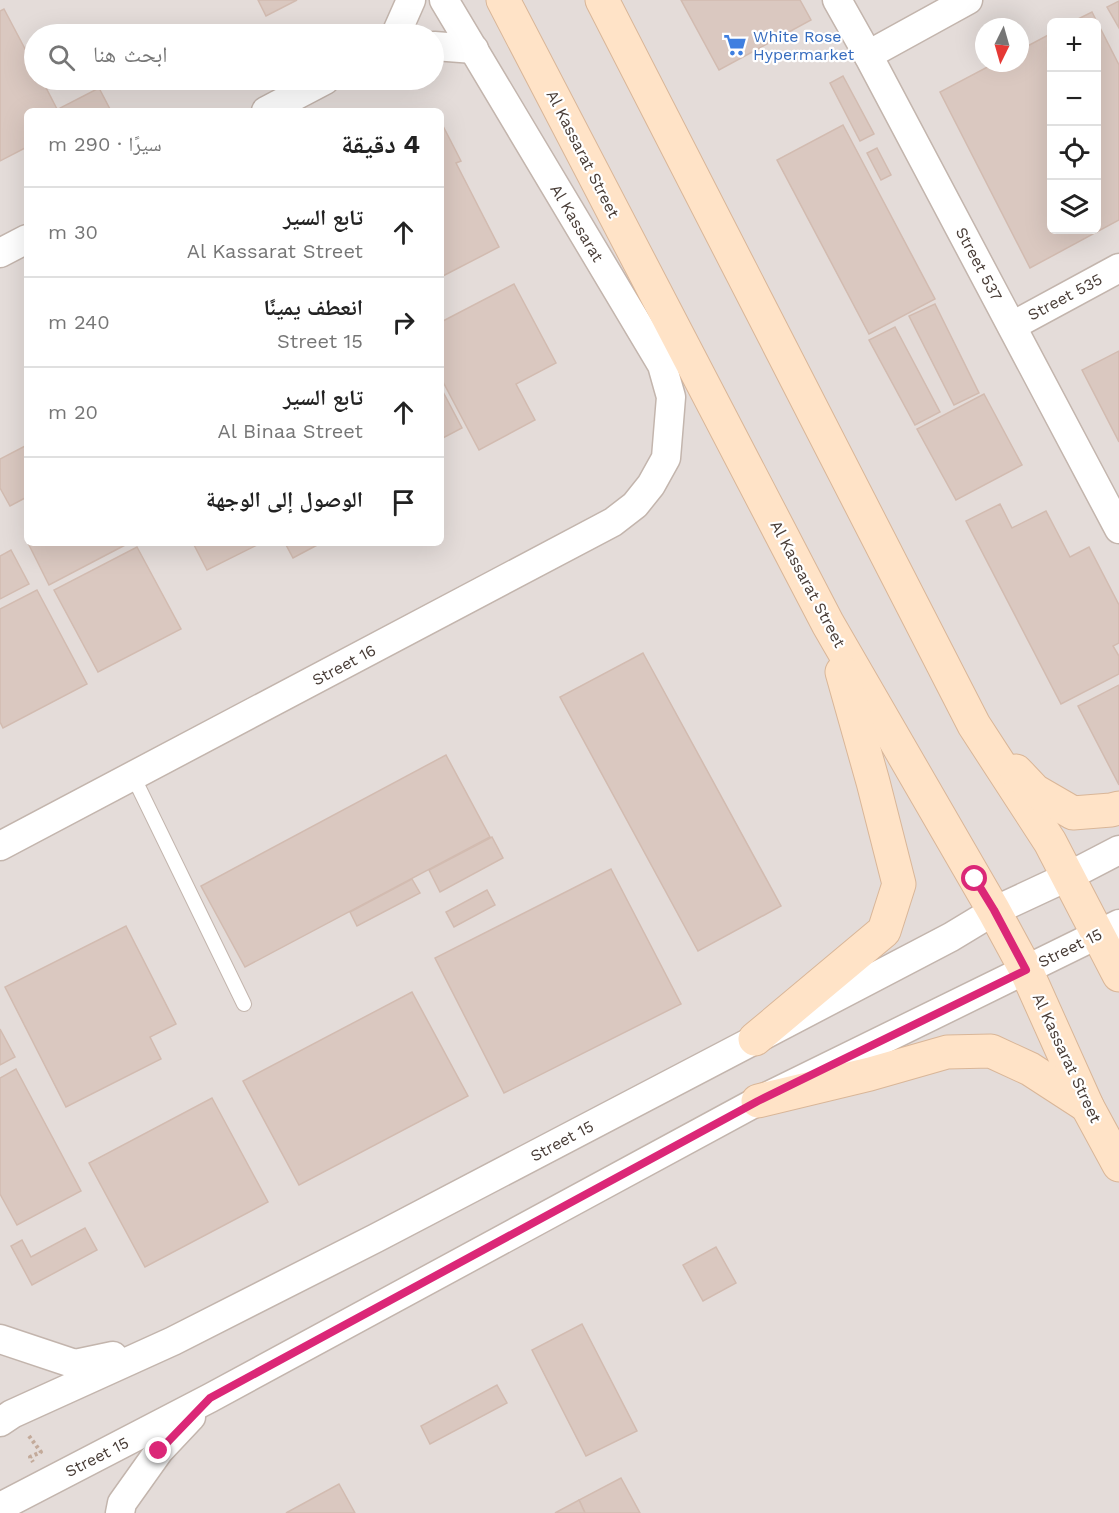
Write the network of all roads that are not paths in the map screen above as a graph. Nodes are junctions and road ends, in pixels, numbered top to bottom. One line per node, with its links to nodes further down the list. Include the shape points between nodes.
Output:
1 (411, 0): 7 (street)
2 (444, 0): 9 (street, Al Kassarat)
3 (503, 0): 19 (street, Al Kassarat Street)
4 (837, 0): 10 (street, Street 537)
5 (968, 0): 10 (street)
6 (607, 4): 20 (street)
7 (400, 24)
8 (444, 47): 9 (street)
9 (474, 49): 17 (street, Al Kassarat, via 662,365 671,397)
10 (868, 55): 16 (street, Street 537)
11 (306, 90): 12 (street)
12 (272, 108)
13 (24, 241): 14 (street)
14 (0, 253)
15 (1119, 268): 16 (street, Street 535)
16 (1012, 326): 18 (street, Street 537)
17 (666, 458): 21 (street, Street 16, via 635,505 613,522)
18 (1119, 529)
19 (828, 624): 26 (street, Al Kassarat Street); 31 (street, via 899,884 885,931)
20 (974, 725): 22 (street, via 1035,791 1073,813); 25 (street, via 1050,842)
21 (133, 776): 23 (street, Street 16); 30 (lane)
22 (1119, 808)
23 (0, 846)
24 (1119, 850): 25 (street, Street 15)
25 (1067, 877): 26 (street, Street 15); 27 (street)
26 (994, 910): 28 (street, Al Kassarat Street); 31 (street, Street 15, via 951,937)
27 (1108, 929): 28 (street, Street 15); 29 (street)
28 (1026, 970): 32 (street, Street 15); 33 (street, Al Kassarat Street)
29 (1119, 975)
30 (244, 1004)
31 (755, 1039): 36 (street, Street 15)
32 (758, 1101): 33 (street, via 947,1052 991,1051 1030,1069); 37 (street, Street 15)
33 (1087, 1106): 34 (street, Al Kassarat Street)
34 (1119, 1165)
35 (0, 1339): 36 (street, via 75,1364)
36 (173, 1341): 38 (street, Street 15)
37 (210, 1398): 39 (street, Street 15); 40 (street, via 159,1451 122,1503)
38 (6, 1418)
39 (0, 1507)
40 (120, 1513)

